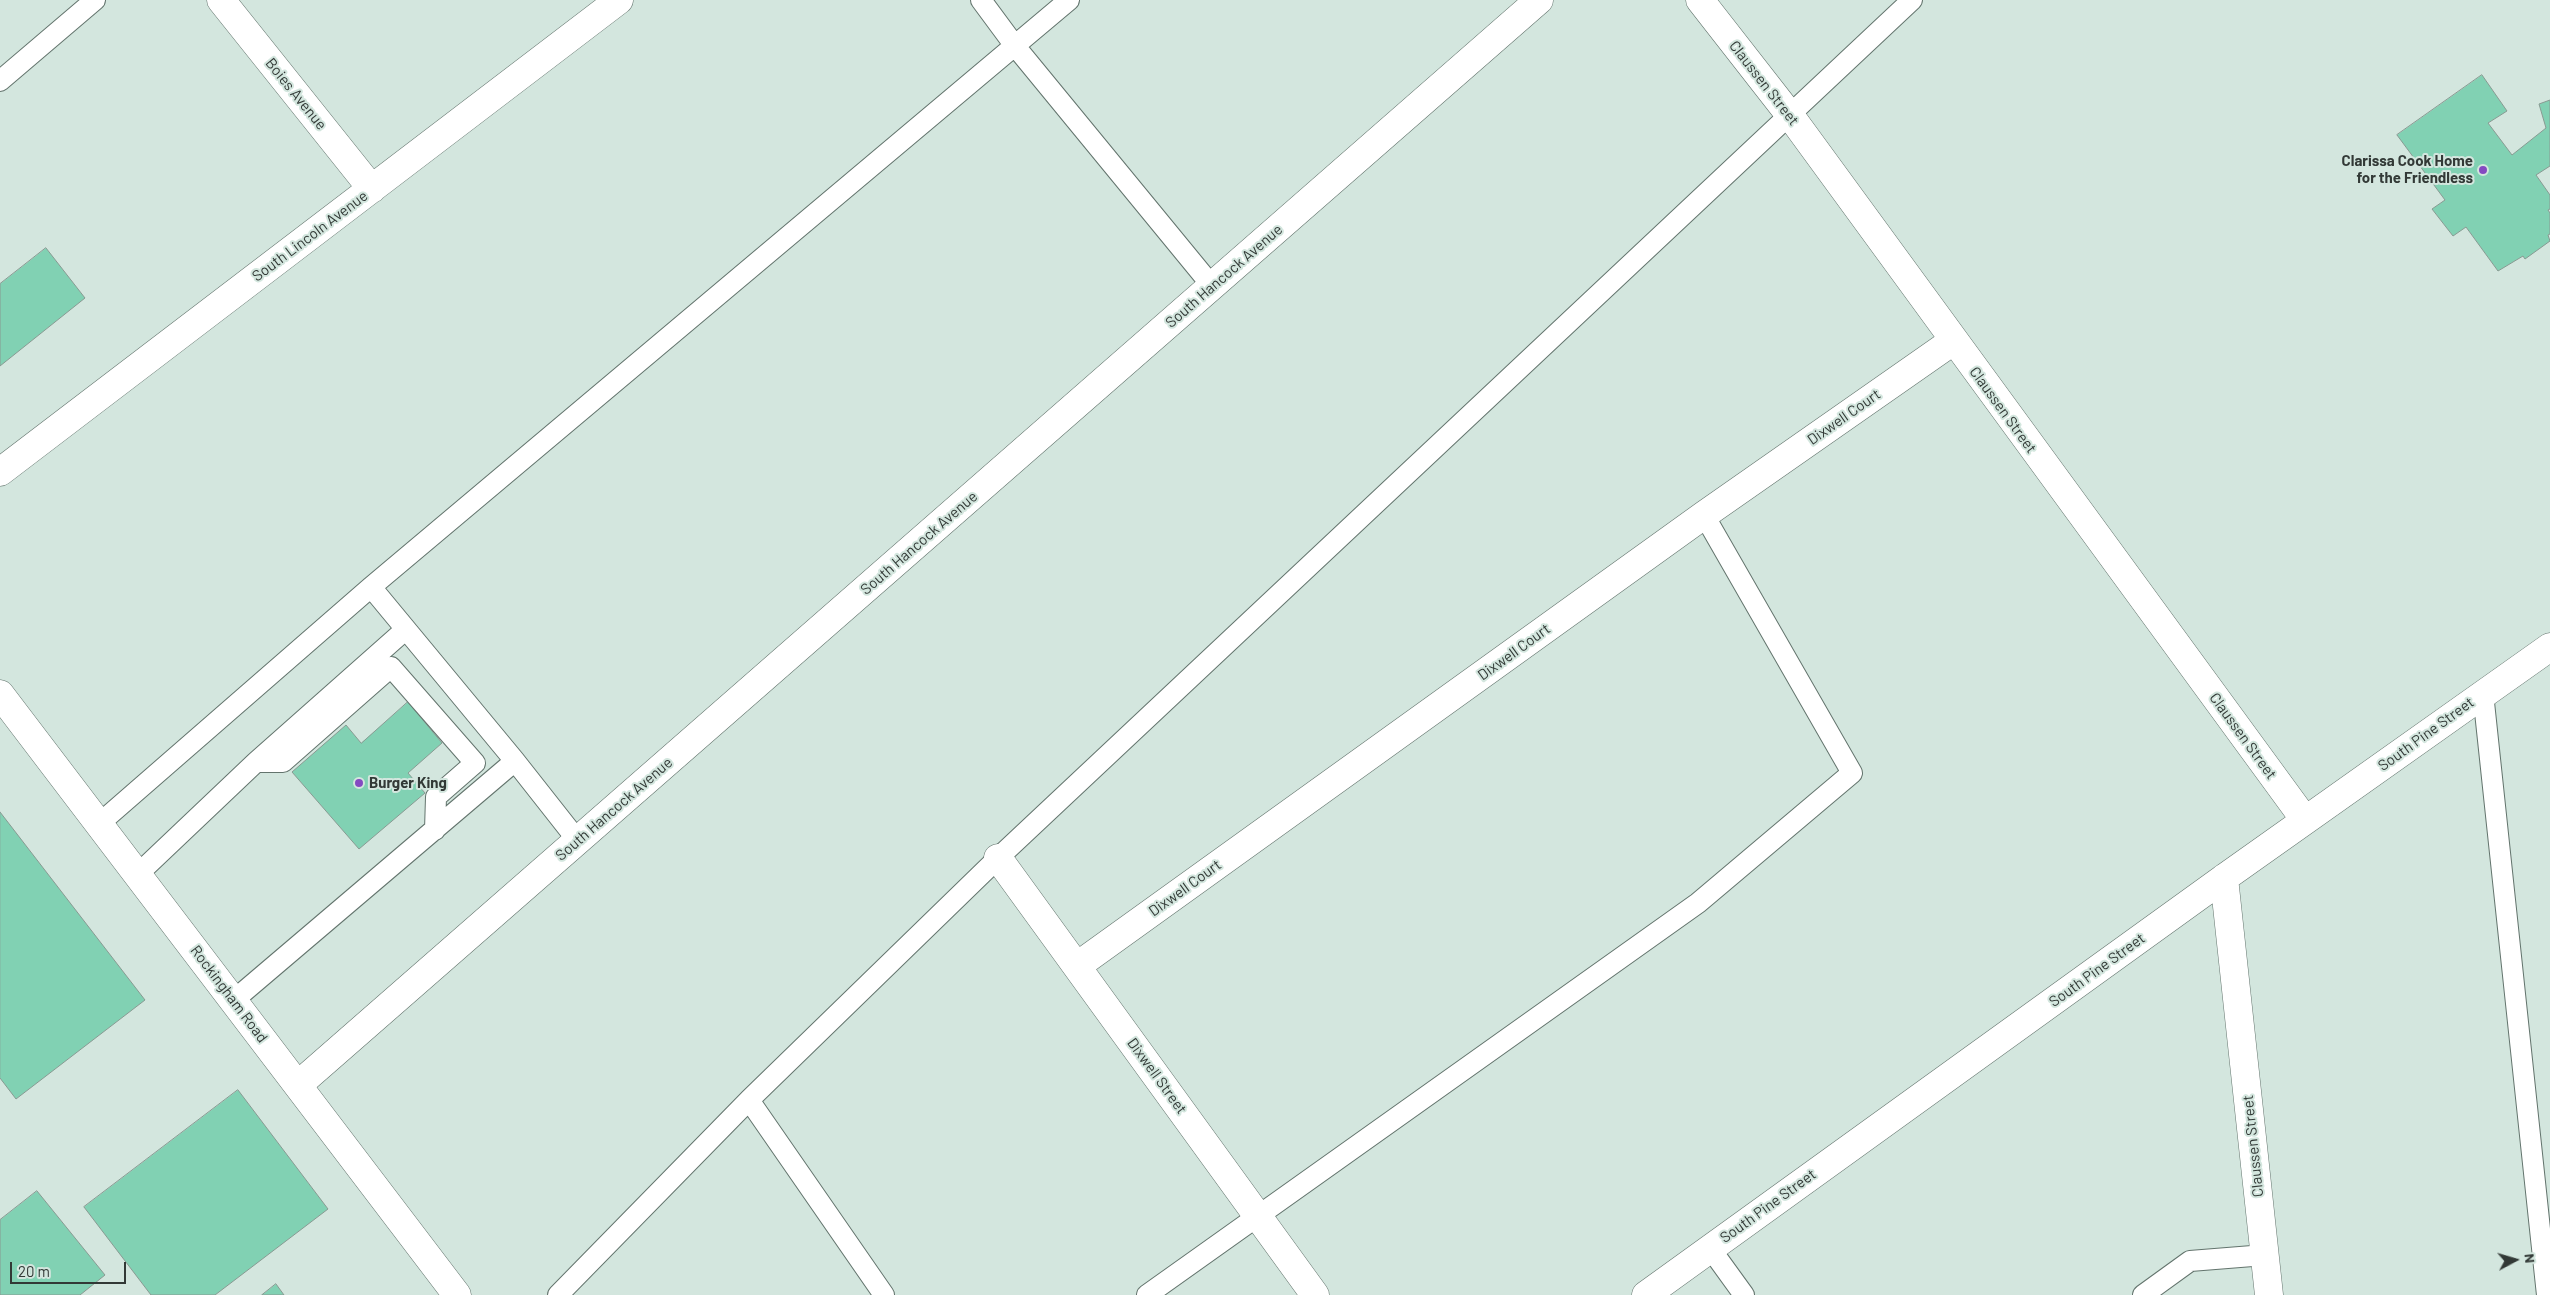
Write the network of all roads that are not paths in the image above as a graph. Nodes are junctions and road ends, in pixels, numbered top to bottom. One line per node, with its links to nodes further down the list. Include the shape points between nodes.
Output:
1 (95, 0): 10 (lane)
2 (221, 0): 12 (street, Boies Avenue)
3 (981, 0): 9 (lane)
4 (1069, 0): 9 (lane)
5 (1540, 0): 13 (street, South Hancock Avenue)
6 (1700, 0): 11 (street, Claussen Street)
7 (1912, 0): 11 (lane)
8 (606, 4): 12 (street, South Lincoln Avenue)
9 (1015, 46): 13 (lane); 17 (lane)
10 (0, 81)
11 (1789, 114): 14 (street, Claussen Street); 28 (lane)
12 (372, 189): 15 (street, South Lincoln Avenue)
13 (1212, 286): 27 (street, South Hancock Avenue)
14 (1953, 341): 16 (street, Dixwell Court); 24 (street, Claussen Street)
15 (0, 472)
16 (1704, 515): 31 (street, Dixwell Court); 35 (lane, via 1852,773 1698,903)
17 (371, 587): 18 (lane); 25 (lane)
18 (405, 630): 22 (lane); 23 (lane)
19 (2550, 647): 20 (street, South Pine Street)
20 (2483, 693): 24 (street, South Pine Street); 47 (lane)
21 (0, 694): 25 (street, Rockingham Road)
22 (515, 761): 26 (lane); 27 (lane)
23 (256, 762): 26 (lane, via 283,762 391,667 475,763 436,797); 29 (lane)
24 (2305, 820): 30 (street, South Pine Street)
25 (100, 823): 29 (street, Rockingham Road)
26 (435, 830): 32 (lane)
27 (578, 841): 33 (street, South Hancock Avenue)
28 (998, 858): 31 (street, Dixwell Street); 34 (lane)
29 (138, 874): 32 (street, Rockingham Road)
30 (2224, 878): 36 (street, South Pine Street); 37 (street, Claussen Street)
31 (1077, 966): 35 (street, Dixwell Street)
32 (234, 1000): 33 (street, Rockingham Road)
33 (298, 1085): 38 (street, Rockingham Road)
34 (749, 1100): 39 (lane); 40 (lane)
35 (1258, 1216): 41 (lane); 42 (street, Dixwell Street)
36 (1710, 1248): 43 (street, South Pine Street); 44 (lane)
37 (2265, 1255): 45 (lane, via 2190,1261); 46 (street, Claussen Street)
38 (458, 1295)
39 (558, 1295)
40 (884, 1295)
41 (1147, 1295)
42 (1315, 1295)
43 (1646, 1295)
44 (1744, 1295)
45 (2143, 1295)
46 (2269, 1295)
47 (2547, 1295)

